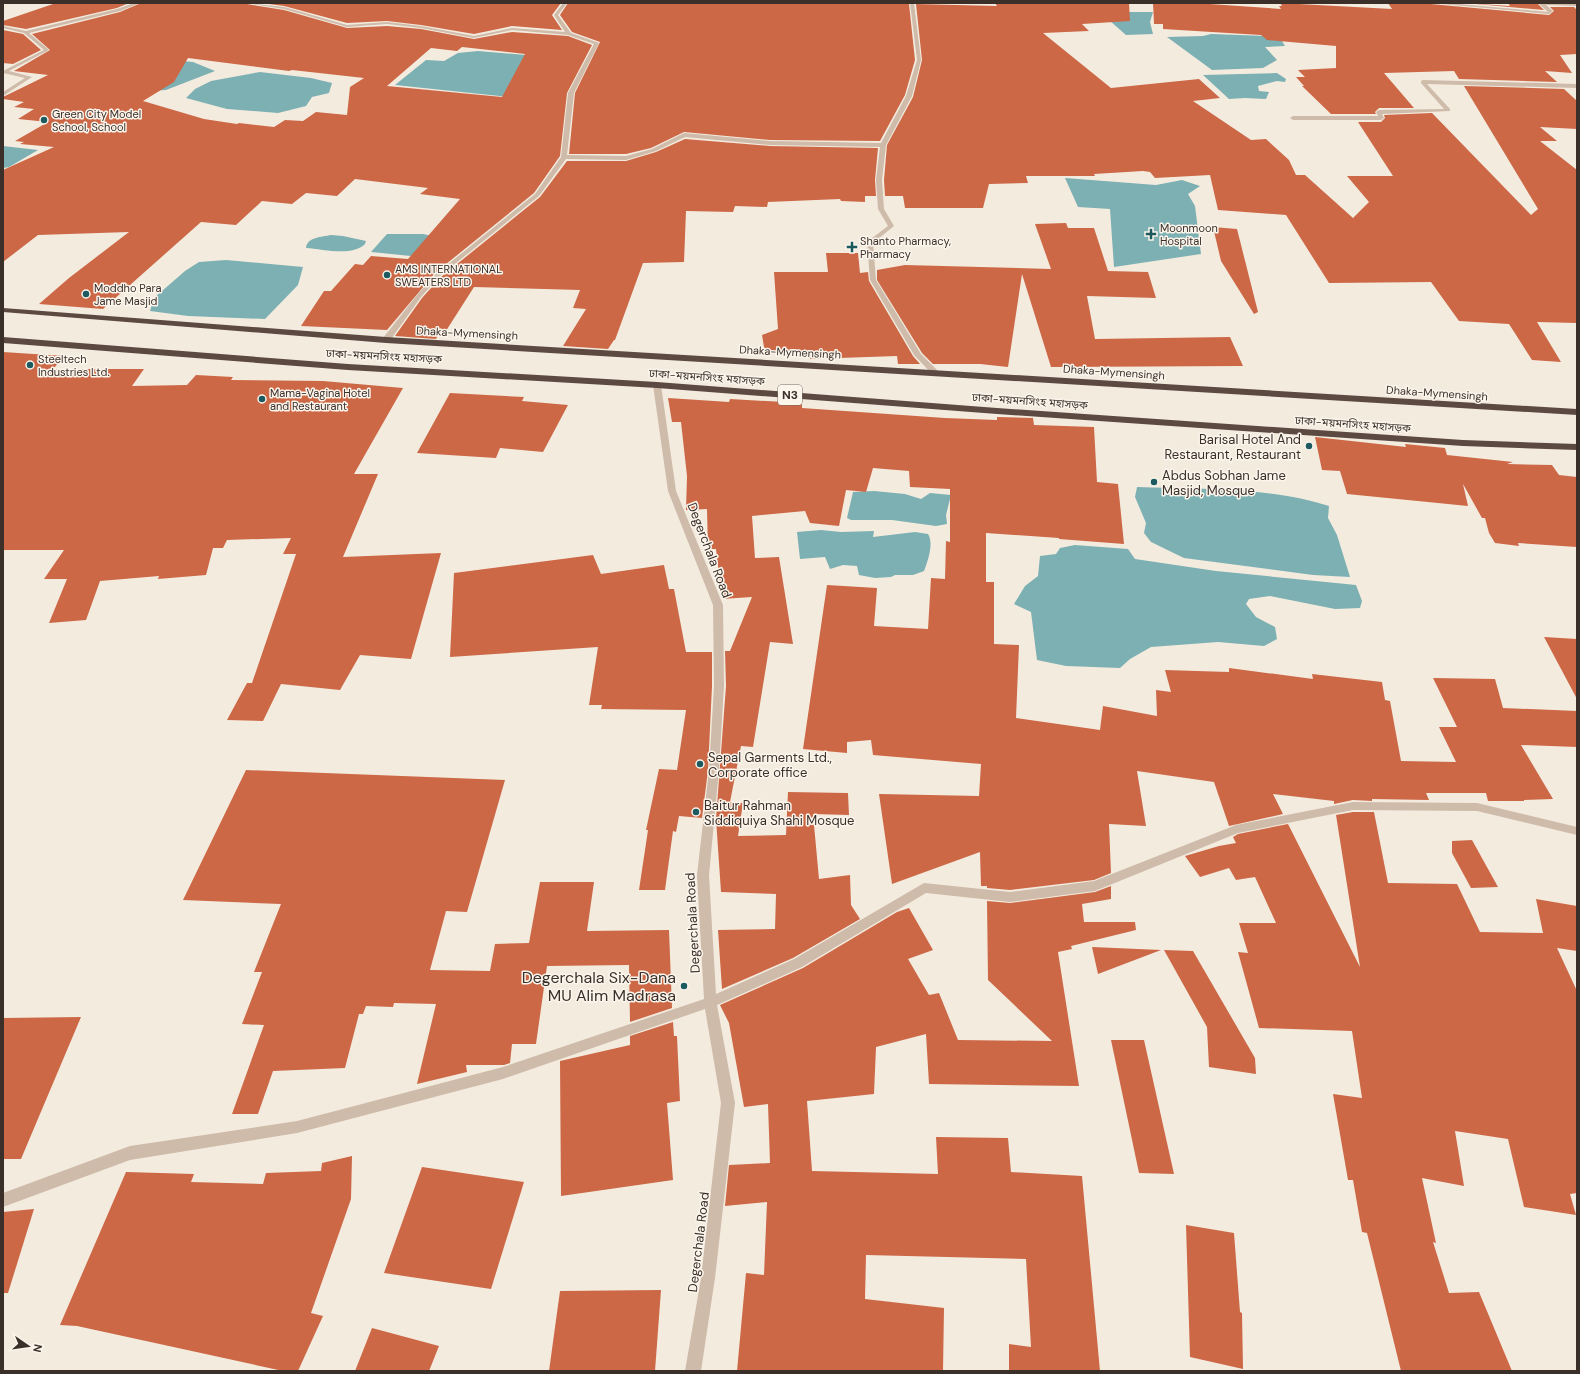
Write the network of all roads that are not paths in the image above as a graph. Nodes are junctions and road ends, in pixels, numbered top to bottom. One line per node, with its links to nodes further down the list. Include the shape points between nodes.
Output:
1 (138, 3): 9 (street)
2 (249, 3): 10 (street, via 284,8 348,26 387,23 474,37 512,28)
3 (565, 3): 10 (street, via 556,14)
4 (912, 3): 14 (street, via 919,60 909,96)
5 (1433, 3): 6 (street, via 1551,11)
6 (1542, 4): 7 (street)
7 (1577, 5)
8 (3, 27): 9 (street)
9 (26, 32): 12 (street, via 46,50 4,72 29,77)
10 (569, 34): 15 (street, via 597,43 571,93)
11 (1577, 86): 13 (street, via 1423,82 1448,110 1379,112 1381,118)
12 (3, 94)
13 (1293, 118)
14 (883, 145): 15 (street, via 770,143 684,135 654,150 626,158); 19 (street, via 879,180 880,209 891,226 870,242 873,280 918,355)
15 (564, 156): 18 (street, via 537,195 438,275)
16 (3, 310): 18 (highway, Dhaka-Mymensingh)
17 (3, 340): 20 (highway, ঢাকা-ময়মনসিংহ মহাসড়ক / N3, via 348,367)
18 (386, 340): 19 (highway, Dhaka-Mymensingh)
19 (936, 373): 21 (highway, Dhaka-Mymensingh)
20 (657, 385): 22 (highway, ঢাকা-ময়মনসিংহ মহাসড়ক / N3, via 1455,443); 24 (street, Degerchala Road, via 672,491 718,605 719,686 714,770 703,875)
21 (1577, 412)
22 (1577, 447)
23 (1577, 831): 24 (street, via 1477,807 1353,806 1236,829 1095,886 1010,896 924,888 798,963)
24 (710, 1002): 25 (street, via 504,1073 297,1127 130,1153); 26 (street, Degerchala Road, via 728,1103 708,1278)
25 (3, 1200)
26 (693, 1371)

